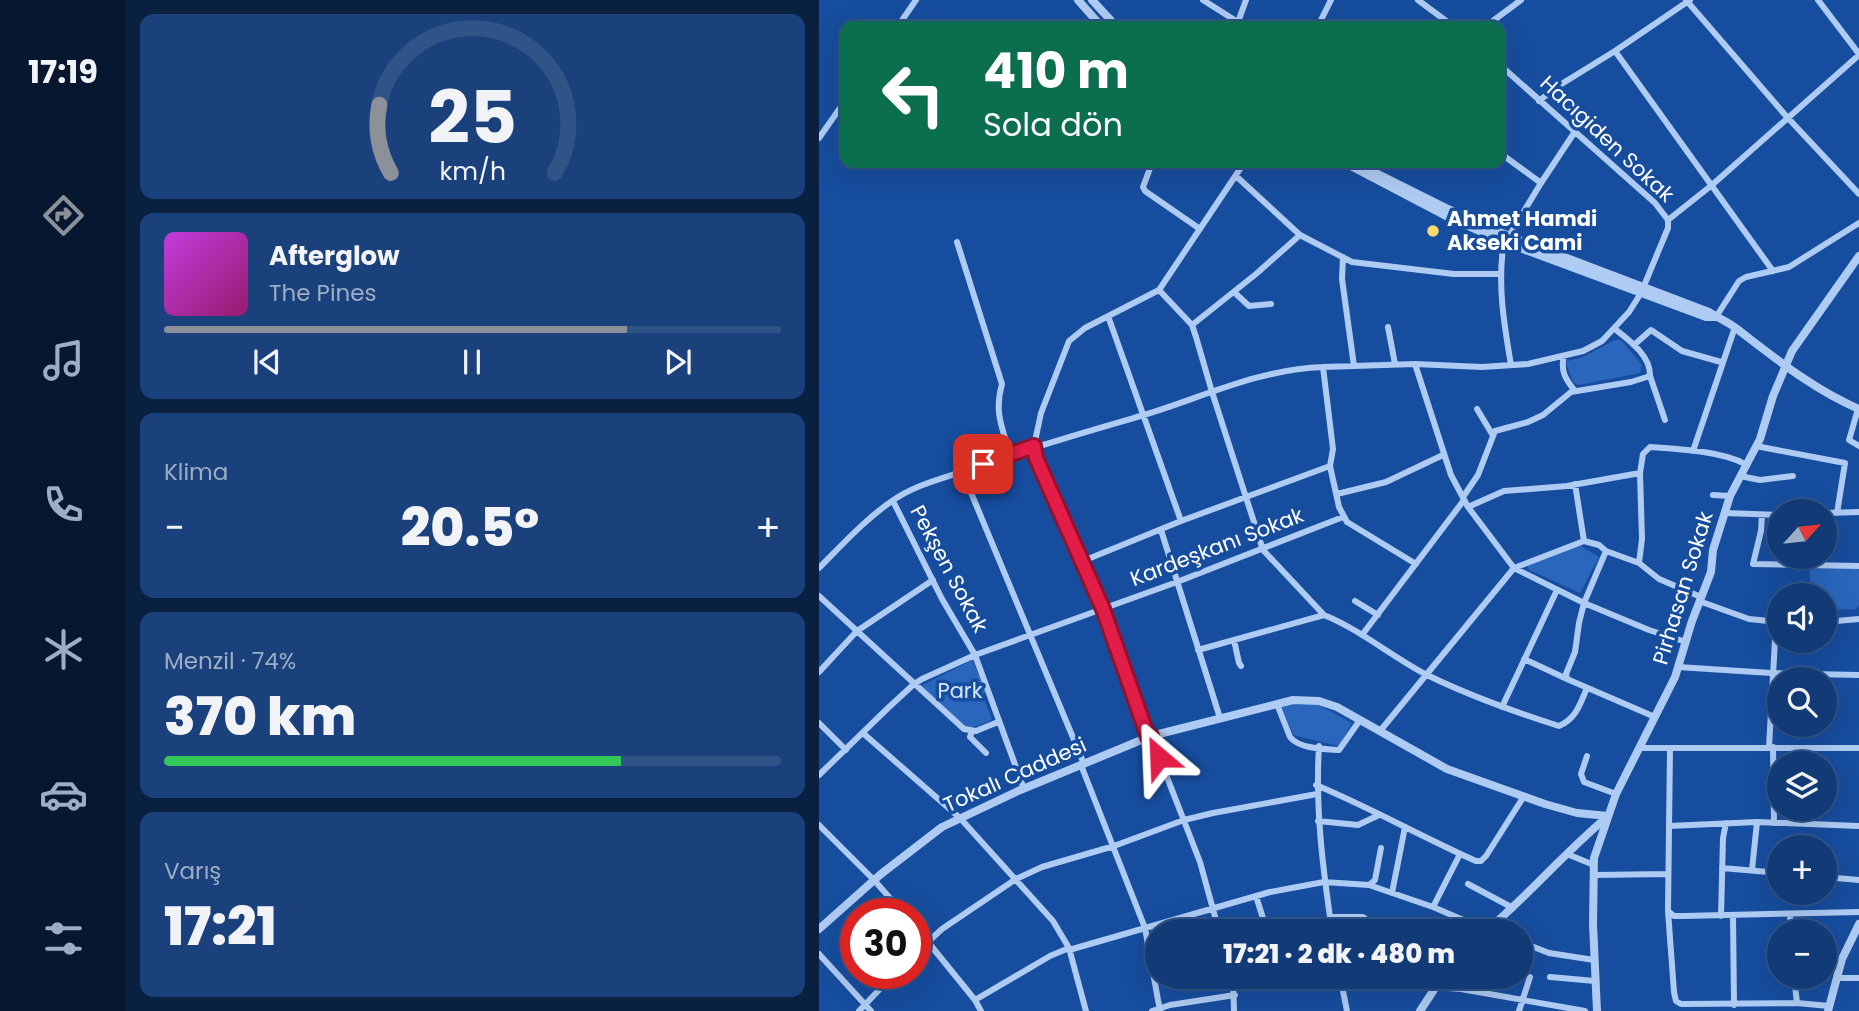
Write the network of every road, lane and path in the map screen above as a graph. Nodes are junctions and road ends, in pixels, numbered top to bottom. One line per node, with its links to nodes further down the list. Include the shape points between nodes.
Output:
1 (916, 0): 11 (street)
2 (1078, 0): 12 (street)
3 (1093, 0): 13 (street)
4 (1203, 0): 14 (street)
5 (1246, 0): 15 (street)
6 (1331, 0): 16 (street)
7 (1418, 0): 17 (street)
8 (1521, 0): 18 (street)
9 (1818, 0): 20 (street)
10 (1688, 1): 19 (street); 24 (street)
11 (901, 21)
12 (1097, 21)
13 (1112, 21)
14 (1236, 21)
15 (1242, 21)
16 (1320, 21)
17 (1446, 21)
18 (1493, 21)
19 (1615, 51): 22 (street); 34 (street)
20 (1859, 55): 24 (street)
21 (1505, 70): 22 (street, Hacıgiden Sokak)
22 (1539, 101): 25 (street, Hacıgiden Sokak)
23 (840, 108): 26 (street)
24 (1787, 117): 34 (street); 35 (street)
25 (1574, 134): 33 (street); 36 (street, Hacıgiden Sokak)
26 (819, 138)
27 (1505, 157): 33 (street)
28 (1149, 168): 38 (street, via 1145,191)
29 (1241, 168): 32 (street)
30 (1355, 168): 40 (street, via 1446,216)
31 (1366, 168): 40 (street)
32 (1236, 176): 38 (street); 39 (street)
33 (1541, 183): 40 (street)
34 (1712, 184): 36 (street); 44 (street)
35 (1859, 194)
36 (1668, 220): 47 (street, Hacıgiden Sokak)
37 (1859, 223): 44 (street, via 1807,258)
38 (1200, 229): 46 (street)
39 (1300, 235): 43 (street); 48 (street)
40 (1506, 239): 45 (street); 47 (street)
41 (957, 242): 77 (street, via 1002,384 998,416)
42 (1859, 256): 62 (street, Pirhasan Sokak)
43 (1343, 257): 45 (street, via 1379,267); 63 (street)
44 (1773, 271): 51 (street, via 1739,281)
45 (1500, 274): 61 (street)
46 (1159, 290): 50 (street); 52 (street)
47 (1643, 290): 51 (street); 55 (street, Hacıgiden Sokak)
48 (1234, 292): 49 (street, via 1249,306); 52 (street)
49 (1271, 304)
50 (1108, 316): 70 (street); 73 (street, via 1069,341 1041,413)
51 (1717, 317): 54 (street)
52 (1192, 325): 67 (street)
53 (1388, 327): 59 (street)
54 (1735, 327): 58 (street); 62 (street)
55 (1615, 329): 56 (street); 57 (street, via 1592,346)
56 (1634, 345): 58 (street, via 1651,330 1682,351); 65 (street, via 1650,368)
57 (1564, 356): 61 (street); 66 (street, via 1564,376)
58 (1721, 362): 76 (street)
59 (1395, 364): 60 (street); 63 (street)
60 (1415, 364): 61 (street); 78 (street)
61 (1511, 365)
62 (1785, 365): 68 (street); 74 (street, Pirhasan Sokak)
63 (1354, 366): 64 (street)
64 (1323, 367): 67 (street, via 1282,370); 80 (street, via 1333,449)
65 (1650, 376): 66 (street); 71 (street)
66 (1576, 391): 72 (street, via 1543,415)
67 (1212, 392): 70 (street); 89 (street)
68 (1859, 409): 75 (street, via 1849,440)
69 (1477, 410): 72 (street)
70 (1144, 415): 73 (street); 98 (street)
71 (1665, 420)
72 (1492, 434): 91 (street)
73 (1034, 446): 77 (street); 103 (street)
74 (1756, 446): 79 (street, Pirhasan Sokak); 94 (street, via 1845,463)
75 (1859, 446)
76 (1693, 451): 79 (street); 82 (street, via 1650,447 1643,454)
77 (1010, 454): 81 (street)
78 (1443, 455): 86 (street, via 1386,482); 91 (street)
79 (1745, 464): 83 (street, Pirhasan Sokak)
80 (1330, 466): 86 (street); 89 (street)
81 (962, 471): 90 (street); 123 (street)
82 (1640, 473): 85 (street); 104 (street)
83 (1740, 475): 84 (street, via 1760,480); 88 (street, Pirhasan Sokak)
84 (1793, 476)
85 (1575, 484): 91 (street, via 1504,491); 100 (street)
86 (1337, 494): 97 (street)
87 (1713, 495): 88 (street)
88 (1730, 496): 93 (street, Pirhasan Sokak)
89 (1245, 497): 98 (street); 101 (street)
90 (893, 500): 107 (street); 109 (street, Pekşen Sokak)
91 (1465, 501): 105 (street); 108 (street)
92 (1859, 512): 94 (street)
93 (1725, 513): 95 (street); 113 (street, Pirhasan Sokak)
94 (1837, 513)
95 (1762, 515): 96 (street); 106 (street, via 1753,564)
96 (1767, 515)
97 (1343, 517): 101 (street, Kardeşkanı Sokak); 105 (street)
98 (1181, 521): 99 (street)
99 (1161, 530): 103 (street); 110 (street)
100 (1584, 541): 102 (street); 108 (street)
101 (1263, 550): 110 (street, Kardeşkanı Sokak); 117 (street)
102 (1606, 551): 104 (street); 115 (street)
103 (1083, 561): 116 (street)
104 (1639, 563): 113 (street, via 1658,579)
105 (1416, 564): 118 (street)
106 (1859, 566)
107 (819, 568)
108 (1514, 568): 111 (street); 134 (street)
109 (933, 580): 122 (street); 128 (street, Pekşen Sokak)
110 (1177, 582): 116 (street, Kardeşkanı Sokak); 127 (street)
111 (1557, 590): 115 (street); 129 (street)
112 (819, 596): 122 (street)
113 (1700, 599): 120 (street, via 1749,619); 126 (street, Pirhasan Sokak)
114 (1356, 601): 118 (street)
115 (1584, 603): 126 (street); 137 (street)
116 (1103, 609): 123 (street, Kardeşkanı Sokak); 150 (street)
117 (1324, 615): 124 (street); 125 (street)
118 (1378, 615): 124 (street)
119 (1859, 619): 121 (street)
120 (1767, 621)
121 (1837, 621)
122 (857, 631): 132 (street); 138 (street)
123 (1029, 635): 128 (street, Kardeşkanı Sokak); 160 (street)
124 (1362, 635): 134 (street)
125 (1234, 640): 127 (street); 130 (street)
126 (1686, 642): 131 (street, Pirhasan Sokak)
127 (1198, 650): 143 (street)
128 (975, 654): 138 (street, Kardeşkanı Sokak); 145 (street, Pekşen Sokak)
129 (1524, 659): 137 (street); 141 (street)
130 (1241, 666)
131 (1678, 667): 133 (street); 142 (street, Pirhasan Sokak)
132 (819, 672)
133 (1767, 673)
134 (1426, 674): 141 (street); 148 (street)
135 (1837, 674): 136 (street)
136 (1859, 675)
137 (1567, 679): 139 (street)
138 (914, 684): 147 (street); 149 (street, Kardeşkanı Sokak)
139 (1587, 688): 141 (street, via 1577,712 1559,726); 142 (street)
140 (1277, 704): 143 (street, Tokalı Caddesi); 144 (street, Tokalı Caddesi, via 1319,701); 152 (street, via 1294,741)
141 (1502, 707)
142 (1655, 717): 154 (street, Pirhasan Sokak)
143 (1220, 719): 150 (street, Tokalı Caddesi)
144 (1360, 720): 148 (street, Tokalı Caddesi); 152 (street, via 1339,750)
145 (998, 722): 147 (street); 163 (street, Pekşen Sokak)
146 (819, 723): 157 (street)
147 (972, 731): 158 (street, via 970,737)
148 (1380, 731): 166 (street, Tokalı Caddesi, via 1447,769)
149 (864, 734): 157 (street, Kardeşkanı Sokak); 169 (street)
150 (1149, 736): 160 (street, Tokalı Caddesi); 170 (street)
151 (1771, 737): 153 (street)
152 (1319, 747): 162 (street)
153 (1771, 747): 155 (street); 156 (street); 174 (street)
154 (1639, 748): 155 (street); 165 (street, Pirhasan Sokak)
155 (1670, 748): 175 (street)
156 (1859, 748)
157 (846, 750): 161 (street, Kardeşkanı Sokak)
158 (986, 753)
159 (1587, 756): 165 (street, via 1581,774 1584,782)
160 (1082, 764): 163 (street, Tokalı Caddesi); 179 (street)
161 (819, 775)
162 (1316, 785): 164 (street); 167 (street)
163 (1024, 789): 169 (street, Tokalı Caddesi)
164 (1317, 794): 170 (street); 171 (street)
165 (1616, 794): 168 (street, Pirhasan Sokak)
166 (1524, 796): 168 (street, Tokalı Caddesi, via 1577,813); 181 (street, via 1481,861)
167 (1379, 815): 171 (street, via 1357,825); 178 (street)
168 (1608, 816): 182 (street); 183 (street, Pirhasan Sokak)
169 (960, 818): 190 (street); 191 (street, Tokalı Caddesi)
170 (1184, 820): 179 (street); 200 (street)
171 (1318, 821): 193 (street)
172 (1757, 822): 173 (street); 174 (street); 185 (street)
173 (1727, 823): 175 (street); 184 (street)
174 (1774, 823): 176 (street)
175 (1669, 826): 187 (street)
176 (1859, 826)
177 (819, 827): 191 (street)
178 (1405, 827): 181 (street); 196 (street)
179 (1114, 846): 190 (street); 216 (street)
180 (1381, 848): 195 (street, via 1375,880)
181 (1460, 854): 199 (street)
182 (1567, 854): 183 (street); 201 (street)
183 (1594, 862): 188 (street, Pirhasan Sokak)
184 (1722, 868): 185 (street); 206 (street)
185 (1752, 870): 186 (street)
186 (1767, 872)
187 (1668, 874): 188 (street); 202 (street)
188 (1594, 875): 223 (street, Pirhasan Sokak)
189 (1837, 878): 192 (street)
190 (1016, 879): 218 (street); 221 (street, via 1053,921)
191 (874, 880): 198 (street); 217 (street, Tokalı Caddesi)
192 (1859, 880)
193 (1324, 881): 195 (street); 197 (street); 207 (street)
194 (1468, 884): 201 (street)
195 (1369, 885): 196 (street)
196 (1392, 893): 199 (street)
197 (1256, 896): 200 (street); 210 (street)
198 (890, 898)
199 (1433, 907): 212 (street)
200 (1212, 908): 208 (street); 209 (street)
201 (1513, 908): 213 (street)
202 (1668, 911): 206 (street, via 1674,916); 244 (street, via 1676,1001)
203 (1859, 912): 204 (street)
204 (1790, 914): 205 (street); 214 (street)
205 (1733, 915): 206 (street); 242 (street)
206 (1721, 916)
207 (1330, 917): 211 (street)
208 (1175, 919)
209 (1215, 919)
210 (1263, 919)
211 (1364, 919)
212 (1460, 919)
213 (1501, 919)
214 (1790, 919)
215 (1859, 924): 225 (street)
216 (1145, 928): 221 (street)
217 (819, 929)
218 (931, 940)
219 (931, 945): 238 (street)
220 (1533, 947): 223 (street)
221 (1069, 949): 238 (street); 250 (street)
222 (819, 954): 241 (street)
223 (1594, 960): 227 (street, Pirhasan Sokak)
224 (1550, 977): 227 (street)
225 (1837, 978): 226 (street)
226 (1859, 978)
227 (1595, 981): 257 (street, Pirhasan Sokak)
228 (879, 989): 241 (street)
229 (1156, 989): 246 (street)
230 (1235, 989): 237 (street)
231 (1343, 989): 253 (street)
232 (1434, 989): 254 (street)
233 (1461, 989): 239 (street)
234 (1526, 989): 239 (street)
235 (1795, 989): 240 (street)
236 (1834, 989): 245 (street)
237 (1235, 995): 246 (street); 252 (street)
238 (975, 1000): 249 (street)
239 (1522, 1001): 255 (street); 256 (street)
240 (1797, 1003): 243 (street); 245 (street)
241 (864, 1004): 247 (street); 248 (street)
242 (1734, 1005): 243 (street); 244 (street)
243 (1773, 1007)
244 (1724, 1008)
245 (1828, 1008)
246 (1160, 1009): 251 (street)
247 (859, 1011)
248 (871, 1011)
249 (981, 1011)
250 (1086, 1011)
251 (1152, 1011)
252 (1234, 1011)
253 (1347, 1011)
254 (1420, 1011)
255 (1520, 1011)
256 (1585, 1011)
257 (1597, 1011)

